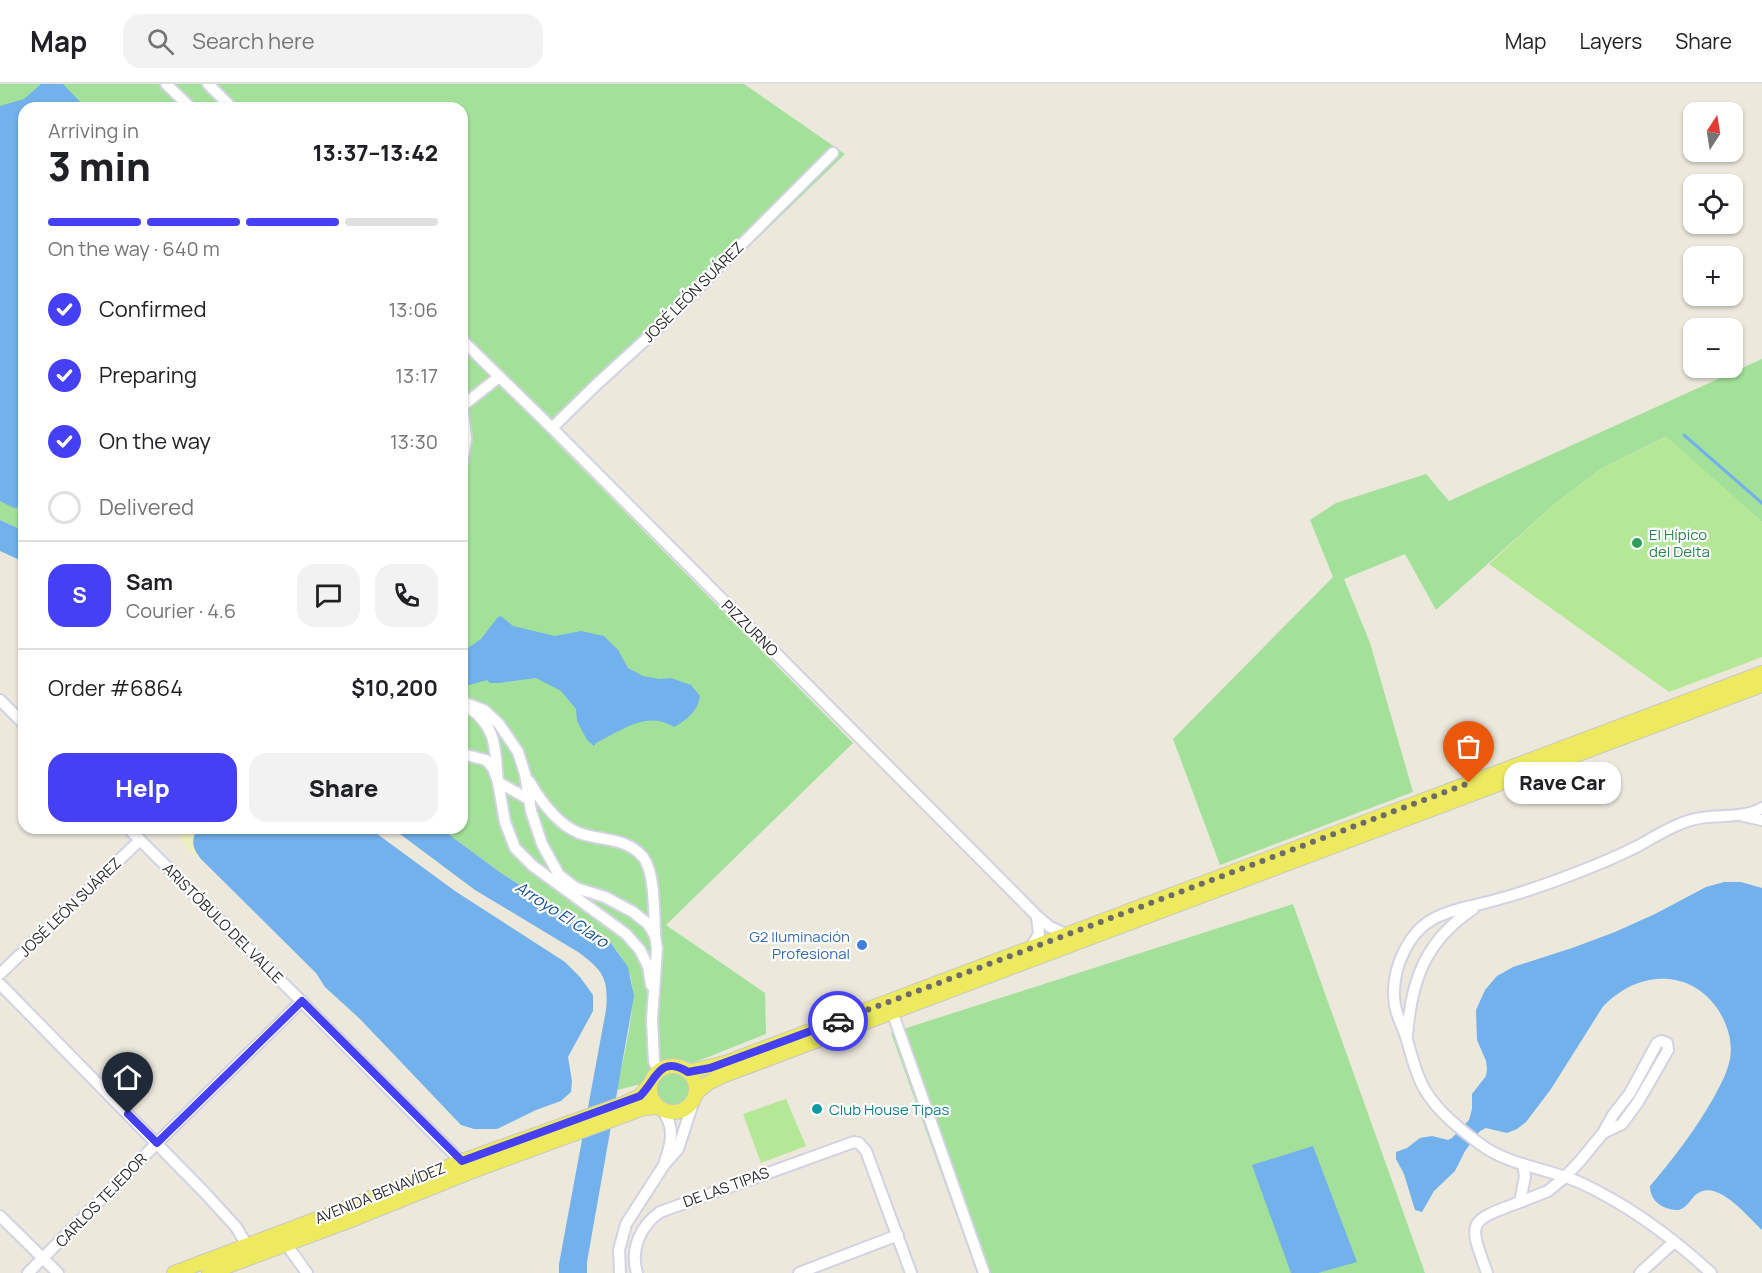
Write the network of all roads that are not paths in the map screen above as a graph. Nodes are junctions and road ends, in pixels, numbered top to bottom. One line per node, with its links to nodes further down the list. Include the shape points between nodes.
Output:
1 (166, 84): 3 (street)
2 (208, 84): 4 (street)
3 (185, 102)
4 (226, 102)
5 (833, 153): 9 (street, JOSÉ LEÓN SUÁREZ)
6 (468, 346): 7 (street, PIZZURNO)
7 (499, 377): 8 (street); 9 (street, PIZZURNO)
8 (468, 400)
9 (552, 428): 26 (street, PIZZURNO)
10 (1762, 673): 27 (main road)
11 (1762, 685): 36 (main road)
12 (0, 700): 15 (street)
13 (468, 705): 17 (street, via 484,710 499,724 518,752)
14 (468, 707): 18 (street, via 489,727)
15 (18, 718)
16 (468, 756): 18 (street, via 486,760)
17 (525, 774): 19 (street); 28 (street, via 541,801 577,832 613,839 643,857 651,878)
18 (498, 783): 19 (street); 34 (street, via 505,822 515,848 533,866 626,934 648,966)
19 (530, 800): 28 (street, via 542,843 559,875 576,888 633,912)
20 (1762, 808): 21 (street)
21 (1738, 815): 22 (street); 25 (street, via 1692,820 1554,882)
22 (1762, 820)
23 (134, 834): 24 (street, ARISTÓBULO DEL VALLE)
24 (140, 840): 32 (street, JOSÉ LEÓN SUÁREZ); 35 (street, ARISTÓBULO DEL VALLE)
25 (1480, 905): 30 (street, via 1434,919 1418,931); 31 (street, via 1445,933)
26 (1037, 916): 27 (street, PIZZURNO); 29 (street, via 1039,934)
27 (1068, 935): 29 (main road)
28 (656, 936): 34 (street)
29 (1029, 950): 39 (main road, via 725,1063)
30 (1404, 951): 31 (street); 37 (street, via 1396,971 1394,996)
31 (1423, 962): 37 (street, via 1412,995)
32 (0, 974)
33 (0, 984): 45 (street)
34 (654, 999): 38 (street, via 654,1061)
35 (302, 1001): 45 (street, CARLOS TEJEDOR); 48 (street, ARISTÓBULO DEL VALLE)
36 (892, 1014): 41 (main road, via 725,1075 708,1083); 66 (street)
37 (1407, 1039): 46 (street, via 1415,1068 1433,1102 1454,1124 1494,1154)
38 (658, 1071): 39 (main road, via 673,1066); 40 (main road)
39 (688, 1072): 41 (main road, via 696,1085)
40 (650, 1084): 42 (main road, AVENIDA BENAVÍDEZ); 43 (main road, via 649,1093)
41 (695, 1097): 43 (main road, via 689,1106 676,1113); 47 (street, via 678,1149)
42 (625, 1109): 43 (main road, AVENIDA BENAVÍDEZ); 48 (main road, AVENIDA BENAVÍDEZ)
43 (660, 1109): 47 (street, via 669,1119 672,1133)
44 (1603, 1133): 44 (street, via 1622,1124 1638,1102 1668,1050 1667,1043 1661,1041 1655,1046); 49 (street)
45 (157, 1143): 55 (street, via 236,1227); 56 (street, CARLOS TEJEDOR)
46 (1523, 1164): 49 (street); 50 (street)
47 (664, 1165): 62 (street, via 626,1224 619,1250)
48 (466, 1166): 54 (main road, AVENIDA BENAVÍDEZ); 55 (main road, AVENIDA BENAVÍDEZ)
49 (1565, 1177): 50 (street, via 1548,1191); 53 (street, via 1620,1205)
50 (1520, 1202): 67 (street, via 1486,1215 1477,1224 1474,1238)
51 (0, 1216): 56 (street)
52 (898, 1236): 63 (street, DE LAS TIPAS, via 866,1151 859,1143 847,1143 660,1212 647,1223 638,1239 634,1258); 64 (street); 65 (street)
53 (1674, 1242): 68 (street); 69 (street)
54 (285, 1244): 60 (main road, AVENIDA BENAVÍDEZ); 61 (street)
55 (247, 1245): 59 (main road, AVENIDA BENAVÍDEZ)
56 (43, 1258): 57 (street, CARLOS TEJEDOR); 58 (street)
57 (28, 1273)
58 (58, 1273)
59 (174, 1273)
60 (209, 1273)
61 (307, 1273)
62 (620, 1273)
63 (637, 1273)
64 (798, 1273)
65 (911, 1273)
66 (984, 1273)
67 (1487, 1273)
68 (1640, 1273)
69 (1711, 1273)

